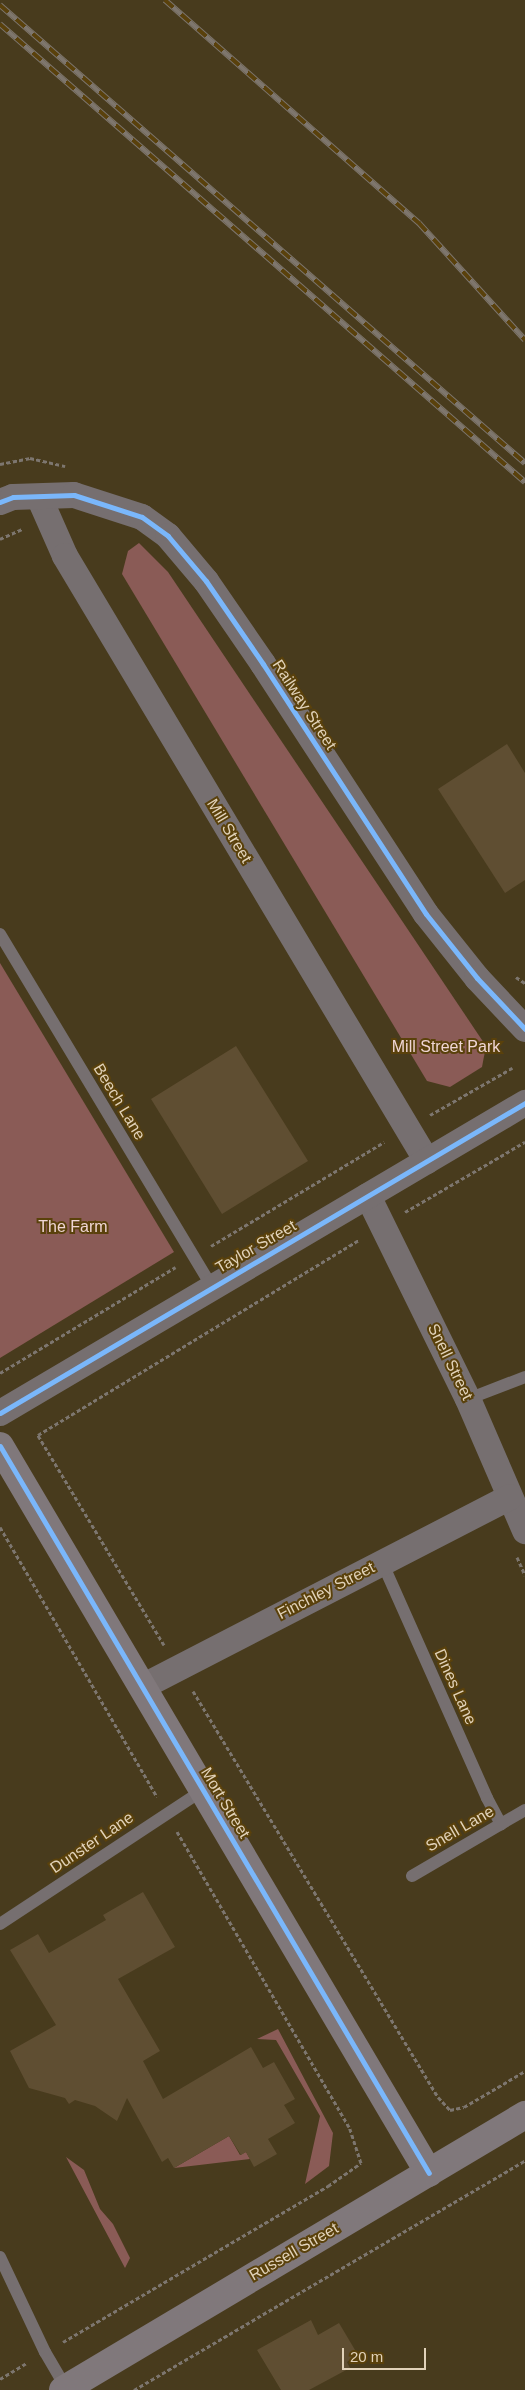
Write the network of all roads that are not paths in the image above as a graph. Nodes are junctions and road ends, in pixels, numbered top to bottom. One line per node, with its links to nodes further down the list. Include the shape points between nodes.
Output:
1 (39, 497): 2 (street, Railway Street, via 13,497); 4 (street, Railway Street, via 74,495 114,506 142,517 185,554 263,664 426,914 477,978); 6 (street, Mill Street, via 65,556)
2 (0, 502)
3 (0, 934): 8 (lane, Beech Lane)
4 (525, 1029)
5 (525, 1103): 6 (street, Taylor Street)
6 (427, 1161): 7 (street, Taylor Street)
7 (368, 1196): 8 (street, Taylor Street); 10 (street, Snell Street)
8 (212, 1288): 11 (street, Taylor Street)
9 (525, 1378): 10 (lane)
10 (468, 1399): 13 (street, Snell Street)
11 (0, 1413)
12 (0, 1446): 16 (street, Mort Street)
13 (510, 1497): 14 (street, Snell Street); 15 (street, Finchley Street)
14 (525, 1531)
15 (382, 1562): 16 (street, Finchley Street); 19 (lane, Dines Lane, via 482,1789)
16 (142, 1686): 17 (street, Mort Street)
17 (202, 1791): 21 (lane, Dunster Lane); 23 (street, Mort Street)
18 (525, 1810): 19 (lane, Snell Lane)
19 (501, 1824): 20 (lane, Snell Lane)
20 (412, 1876)
21 (0, 1924)
22 (525, 2115): 23 (street, Russell Street)
23 (429, 2173): 25 (street, Russell Street)
24 (0, 2257): 25 (lane)
25 (65, 2389)

